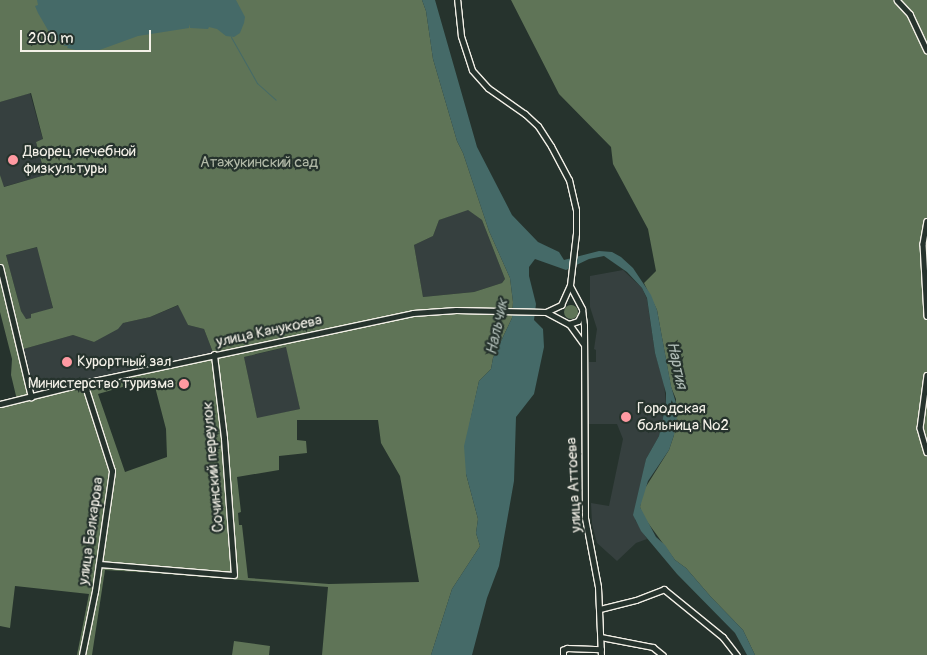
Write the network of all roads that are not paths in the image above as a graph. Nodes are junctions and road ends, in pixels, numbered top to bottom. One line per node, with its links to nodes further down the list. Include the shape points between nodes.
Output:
1 (457, 0): 6 (street, via 461,36 472,70 488,88 532,119 551,146 572,188 576,233)
2 (897, 0): 3 (street, via 910,14)
3 (927, 50)
4 (927, 221): 11 (street, via 922,244)
5 (0, 267): 17 (street)
6 (570, 285): 7 (street); 8 (street)
7 (577, 303): 8 (street); 10 (street)
8 (563, 304): 9 (street); 12 (street, via 560,316)
9 (546, 312): 12 (street); 14 (street, улица Канукоева, via 456,310 413,313)
10 (582, 312): 12 (street, via 578,321); 13 (street, улица Аттоева)
11 (927, 316)
12 (566, 322): 13 (street)
13 (583, 343): 21 (street, улица Аттоева, via 586,518)
14 (214, 355): 16 (street, улица Канукоева); 20 (street, Сочинский переулок, via 234,576)
15 (927, 375): 19 (street, via 920,428)
16 (84, 383): 17 (street, улица Канукоева); 20 (street, улица Балкарова, via 112,471)
17 (31, 397): 18 (street, улица Канукоева)
18 (0, 404)
19 (927, 452)
20 (99, 564): 24 (street, улица Балкарова)
21 (600, 608): 22 (street, улица Аттоева); 27 (street, via 636,600 664,589 723,637)
22 (601, 637): 23 (street, улица Аттоева); 26 (street, via 653,647)
23 (601, 652): 25 (street, via 565,648)
24 (82, 655)
25 (563, 655)
26 (663, 655)
27 (737, 655)

